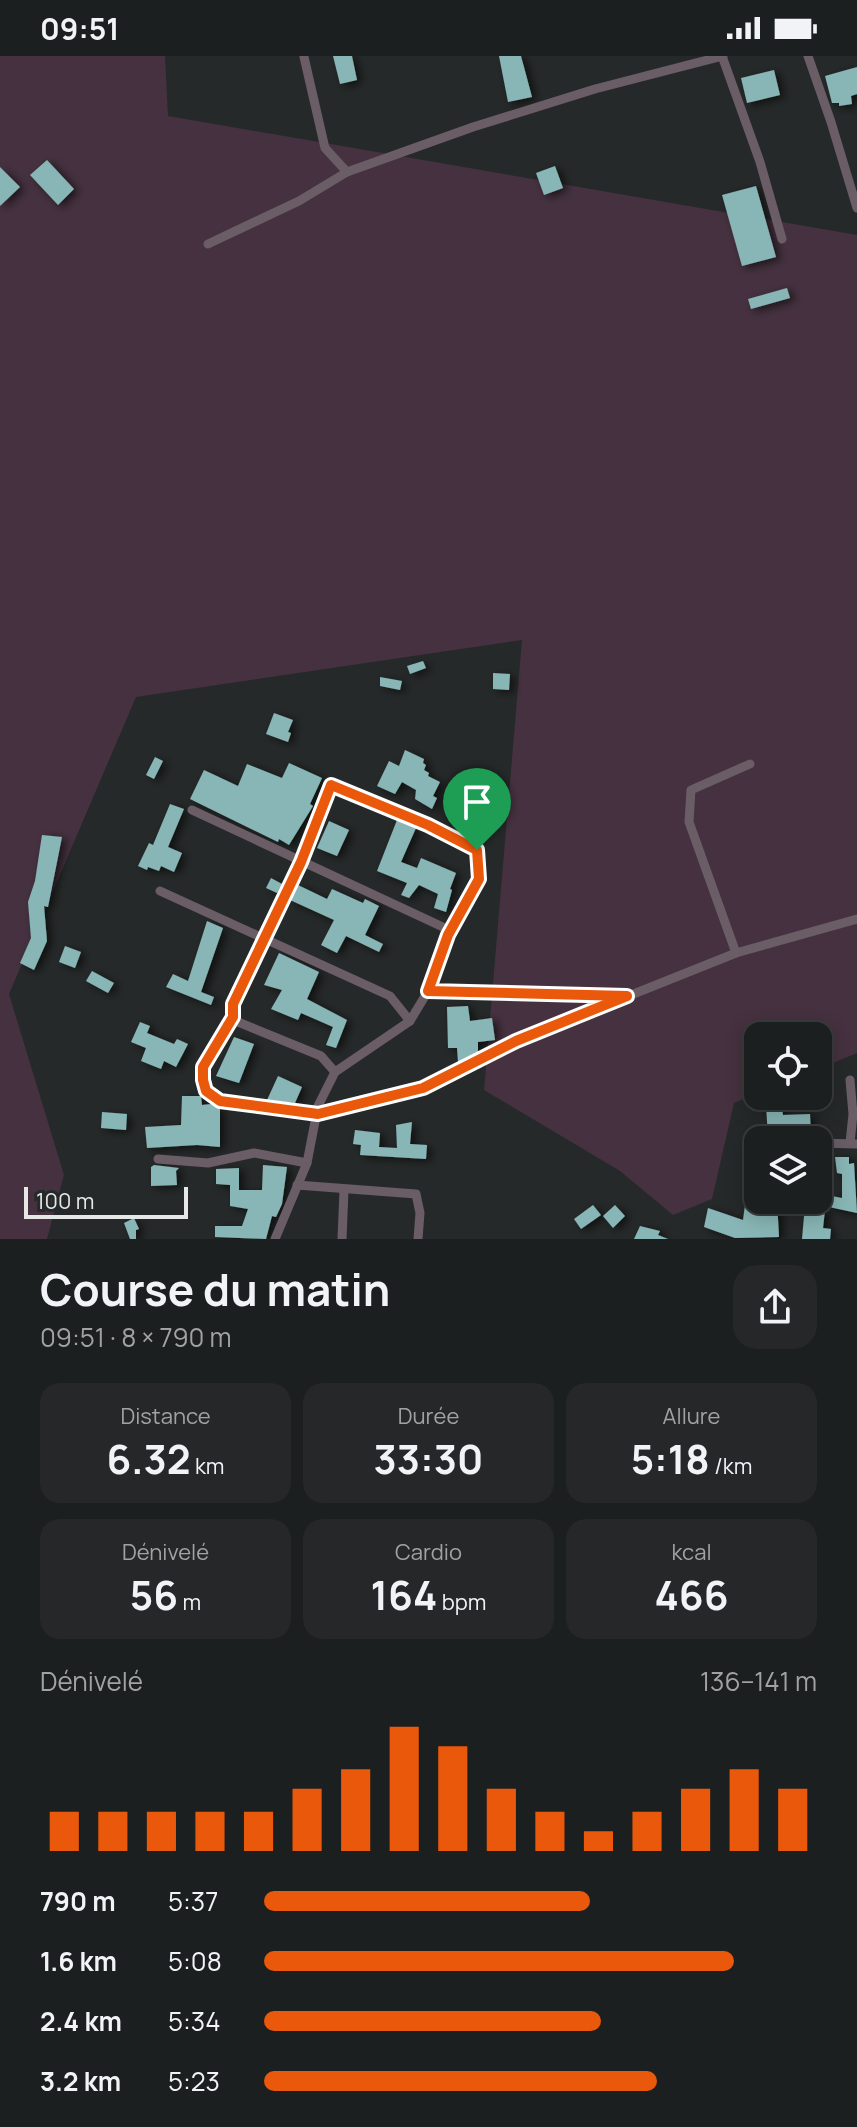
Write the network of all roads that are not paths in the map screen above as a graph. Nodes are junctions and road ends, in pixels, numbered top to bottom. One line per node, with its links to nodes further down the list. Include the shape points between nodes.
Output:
1 (722, 56): 4 (street, via 595,89); 6 (street)
2 (808, 56): 5 (street)
3 (304, 57): 4 (street, via 325,148)
4 (347, 172): 7 (street)
5 (857, 208)
6 (782, 239)
7 (208, 244)
8 (750, 764): 15 (street, via 691,790 689,822)
9 (192, 810): 10 (street)
10 (301, 862): 13 (street, via 445,928); 13 (street, via 331,785 440,831 477,850 479,879); 14 (street)
11 (160, 891): 14 (street)
12 (857, 919): 15 (street)
13 (448, 935): 16 (street)
14 (263, 938): 18 (street, via 233,1004); 19 (street, via 390,996)
15 (736, 953): 17 (street)
16 (428, 991): 17 (street); 19 (street)
17 (627, 996): 22 (street, via 516,1041 423,1088)
18 (233, 1017): 20 (street, via 321,1056); 22 (street, via 203,1067 206,1091 220,1101)
19 (410, 1021): 20 (street)
20 (335, 1072): 22 (street)
21 (850, 1080): 24 (street)
22 (318, 1114): 26 (street)
23 (832, 1143): 24 (street)
24 (853, 1144)
25 (158, 1159): 26 (street, via 208,1163 254,1153)
26 (307, 1163): 27 (street)
27 (297, 1185): 28 (street); 29 (street)
28 (344, 1190): 30 (street); 31 (street, via 416,1194)
29 (275, 1239)
30 (342, 1239)
31 (418, 1239)

